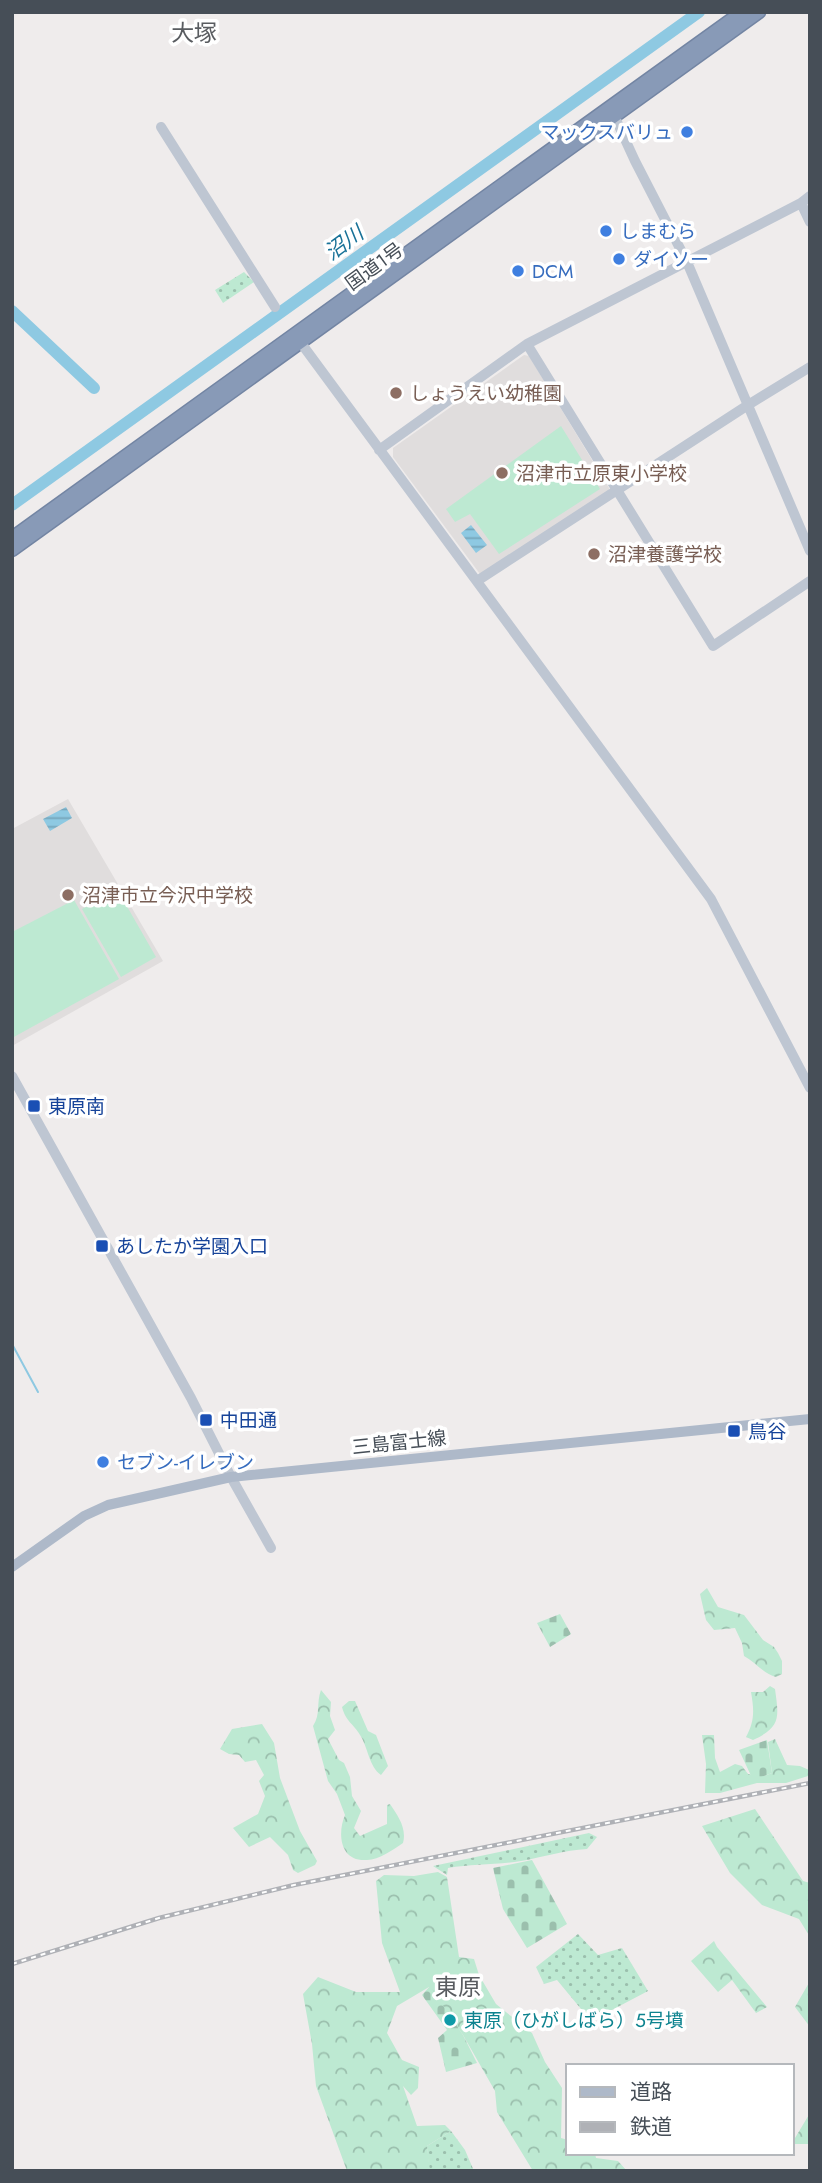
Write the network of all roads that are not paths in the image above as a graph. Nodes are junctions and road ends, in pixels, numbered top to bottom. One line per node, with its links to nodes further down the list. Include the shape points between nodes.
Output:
1 (742, 12): 3 (highway, 国道1号)
2 (759, 12): 3 (highway, 国道1号)
3 (613, 112): 7 (street); 9 (highway, 国道1号); 15 (highway, 国道1号)
4 (162, 127): 8 (street)
5 (805, 199): 6 (street); 7 (street)
6 (810, 222)
7 (687, 262): 10 (street); 12 (street)
8 (275, 307)
9 (301, 343): 13 (street); 16 (highway, 国道1号)
10 (527, 344): 13 (street); 14 (street)
11 (810, 367): 12 (street)
12 (748, 405): 14 (street); 17 (street)
13 (379, 450): 18 (street)
14 (618, 489): 18 (street); 19 (street, via 713,646)
15 (12, 538)
16 (12, 550)
17 (810, 551)
18 (477, 581): 21 (street, via 711,899)
19 (810, 581)
20 (12, 1076): 23 (street)
21 (810, 1088)
22 (810, 1419): 23 (main road, 三島富士線)
23 (231, 1477): 24 (street); 25 (main road, 三島富士線, via 107,1506 84,1516)
24 (271, 1548)
25 (12, 1567)

